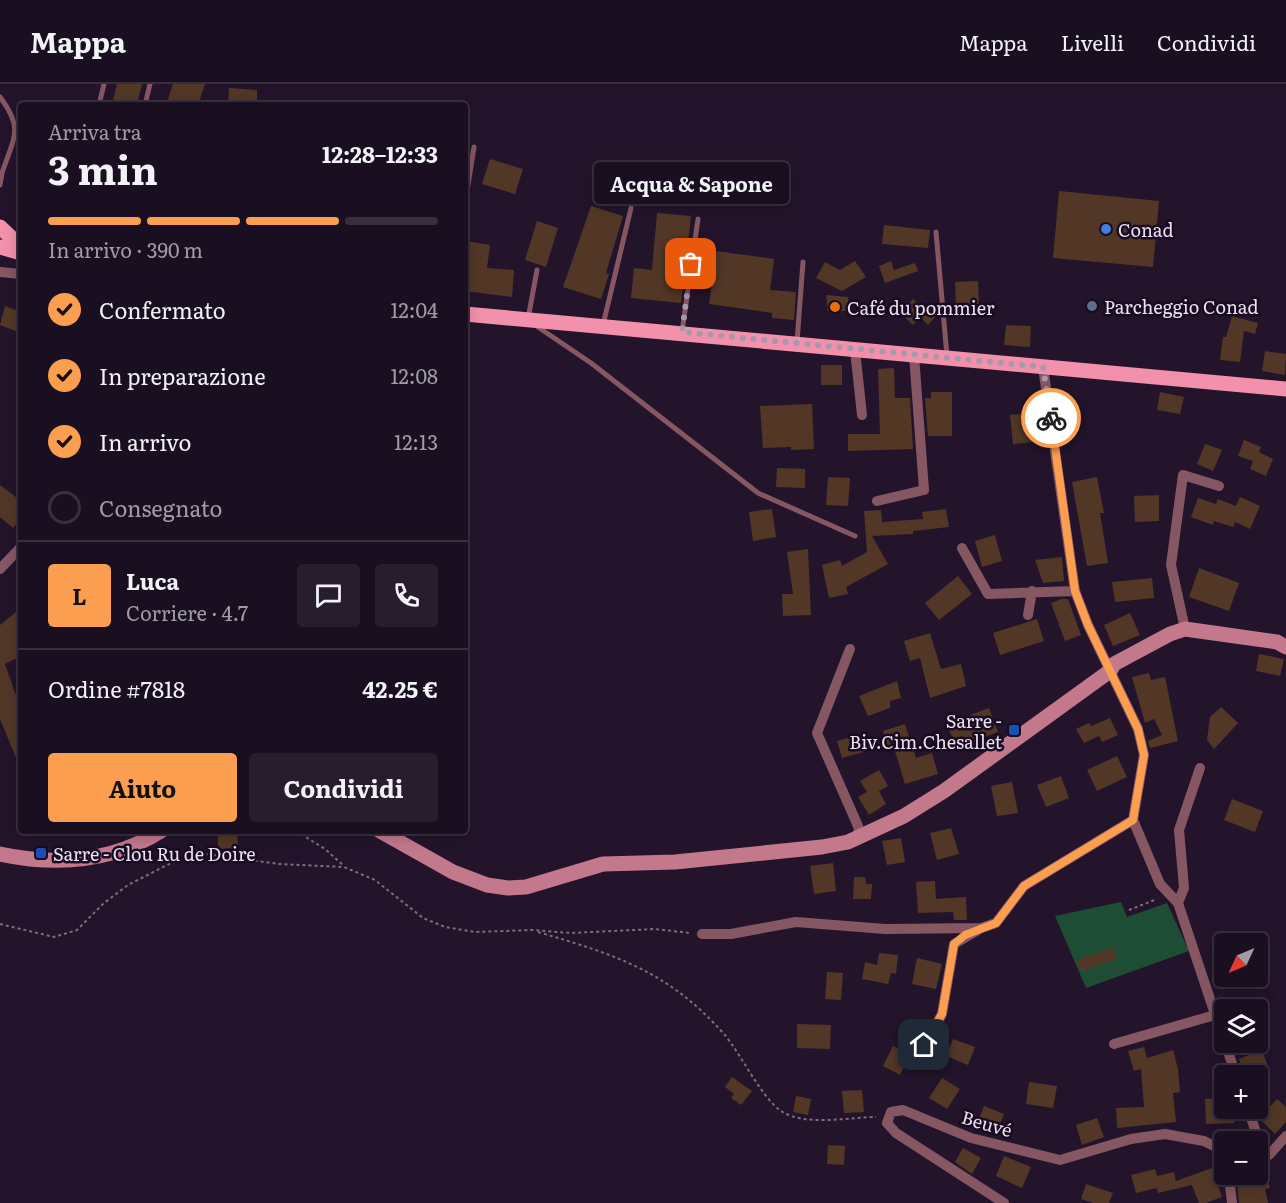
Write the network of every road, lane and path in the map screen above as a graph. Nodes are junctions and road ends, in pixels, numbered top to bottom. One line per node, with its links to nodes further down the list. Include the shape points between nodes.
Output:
1 (104, 84): 4 (lane)
2 (150, 84): 5 (lane)
3 (0, 97): 7 (lane, via 15,120)
4 (100, 102)
5 (146, 102)
6 (18, 135): 7 (lane)
7 (13, 140): 9 (lane)
8 (474, 147): 11 (lane)
9 (1, 174): 10 (lane)
10 (0, 185)
11 (468, 185)
12 (631, 208): 25 (lane)
13 (698, 219): 26 (lane)
14 (0, 227): 16 (main road)
15 (936, 232): 30 (lane)
16 (18, 244)
17 (0, 247): 18 (main road)
18 (18, 252)
19 (803, 262): 27 (lane)
20 (537, 270): 24 (lane)
21 (0, 273): 22 (street)
22 (18, 274)
23 (468, 314): 24 (main road)
24 (528, 320): 25 (main road); 36 (lane, via 591,363 758,493)
25 (603, 326): 26 (main road)
26 (682, 332): 27 (main road)
27 (797, 344): 28 (main road)
28 (855, 350): 29 (main road); 33 (street)
29 (914, 355): 30 (main road); 35 (street, via 924,490)
30 (947, 358): 31 (main road)
31 (1043, 367): 32 (main road); 41 (street)
32 (1286, 389)
33 (861, 415)
34 (1219, 486): 43 (street, via 1183,475 1171,565)
35 (877, 501)
36 (855, 536)
37 (962, 548): 40 (street, via 988,594)
38 (18, 550): 39 (street)
39 (0, 569)
40 (1032, 591): 41 (street); 42 (street)
41 (1075, 591): 46 (street)
42 (1028, 615)
43 (1185, 629): 44 (street, via 1277,642); 46 (street, via 1114,664)
44 (1286, 647)
45 (850, 649): 52 (street, via 817,733)
46 (1110, 671): 48 (street, via 1138,729 1144,755); 52 (street, via 944,791)
47 (1200, 768): 56 (street, via 1179,830 1184,888)
48 (1133, 820): 55 (street, via 1160,884); 59 (street, via 1024,886 996,923)
49 (156, 834): 53 (street, via 100,858 50,860)
50 (301, 834): 54 (path)
51 (385, 834): 52 (street, via 453,872 508,888 603,864 675,862 810,849)
52 (861, 838)
53 (0, 854)
54 (344, 867): 58 (path, via 279,864 199,853 128,885 77,930 54,937); 60 (path, via 375,880 423,918 445,927 475,932)
55 (1170, 894): 56 (street); 57 (path)
56 (1179, 903): 62 (street)
57 (1129, 909)
58 (0, 924)
59 (981, 928): 61 (street, via 885,929 796,922 731,934); 65 (street, via 954,944 942,1014)
60 (533, 930): 61 (path, via 571,933 655,929); 66 (path, via 598,949 657,975 724,1034 781,1111 803,1118)
61 (702, 934)
62 (1214, 1012)
63 (1214, 1015): 64 (street)
64 (1114, 1044)
65 (924, 1045)
66 (887, 1117): 68 (street, Beuvé, via 903,1110 971,1138 1060,1160 1131,1139 1165,1134); 71 (street, via 896,1133)
67 (1286, 1136): 69 (street)
68 (1214, 1146)
69 (1268, 1155)
70 (1230, 1185): 72 (street)
71 (1004, 1203)
72 (1232, 1203)

